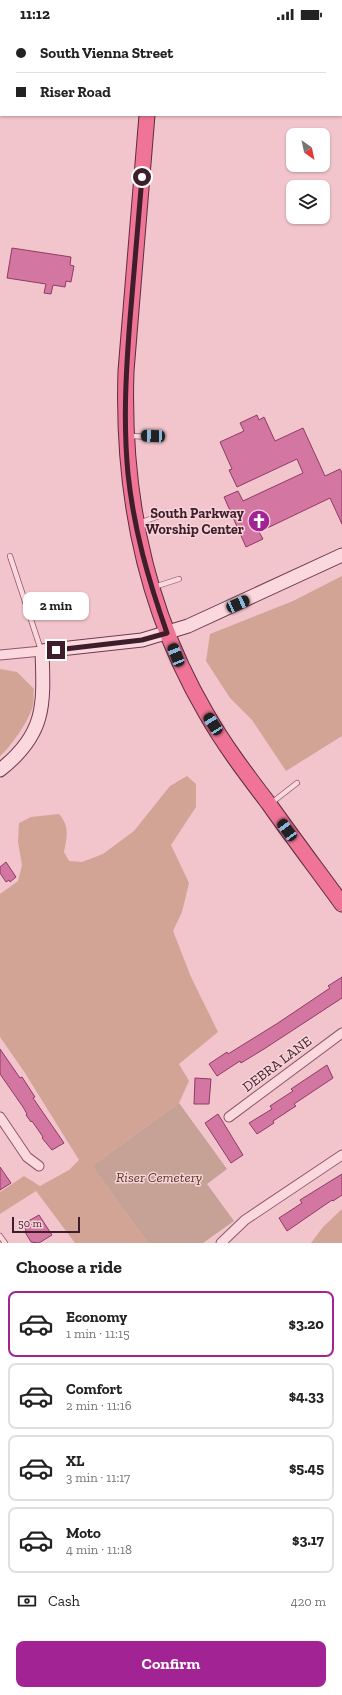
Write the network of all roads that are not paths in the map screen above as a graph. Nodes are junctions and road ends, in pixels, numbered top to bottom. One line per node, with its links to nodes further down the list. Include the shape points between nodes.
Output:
1 (147, 116): 2 (highway, via 126,371)
2 (126, 435): 3 (lane); 5 (highway, via 128,472)
3 (153, 436)
4 (162, 515): 5 (lane)
5 (136, 524): 9 (highway)
6 (342, 555): 10 (main road, via 188,626)
7 (10, 556): 11 (lane)
8 (179, 579): 9 (lane)
9 (151, 588): 10 (highway)
10 (167, 633): 11 (main road, via 142,640); 15 (highway, via 206,714)
11 (42, 651): 12 (street); 13 (main road, via 41,714 24,748)
12 (0, 655)
13 (0, 770)
14 (297, 783): 15 (lane)
15 (269, 804): 16 (highway)
16 (342, 904)
17 (342, 1033): 19 (street, DEBRA LANE)
18 (0, 1117): 21 (street, via 27,1157)
19 (229, 1117)
20 (342, 1155): 24 (street, via 245,1220)
21 (39, 1166)
22 (0, 1236): 23 (lane)
23 (5, 1243)
24 (221, 1243)

